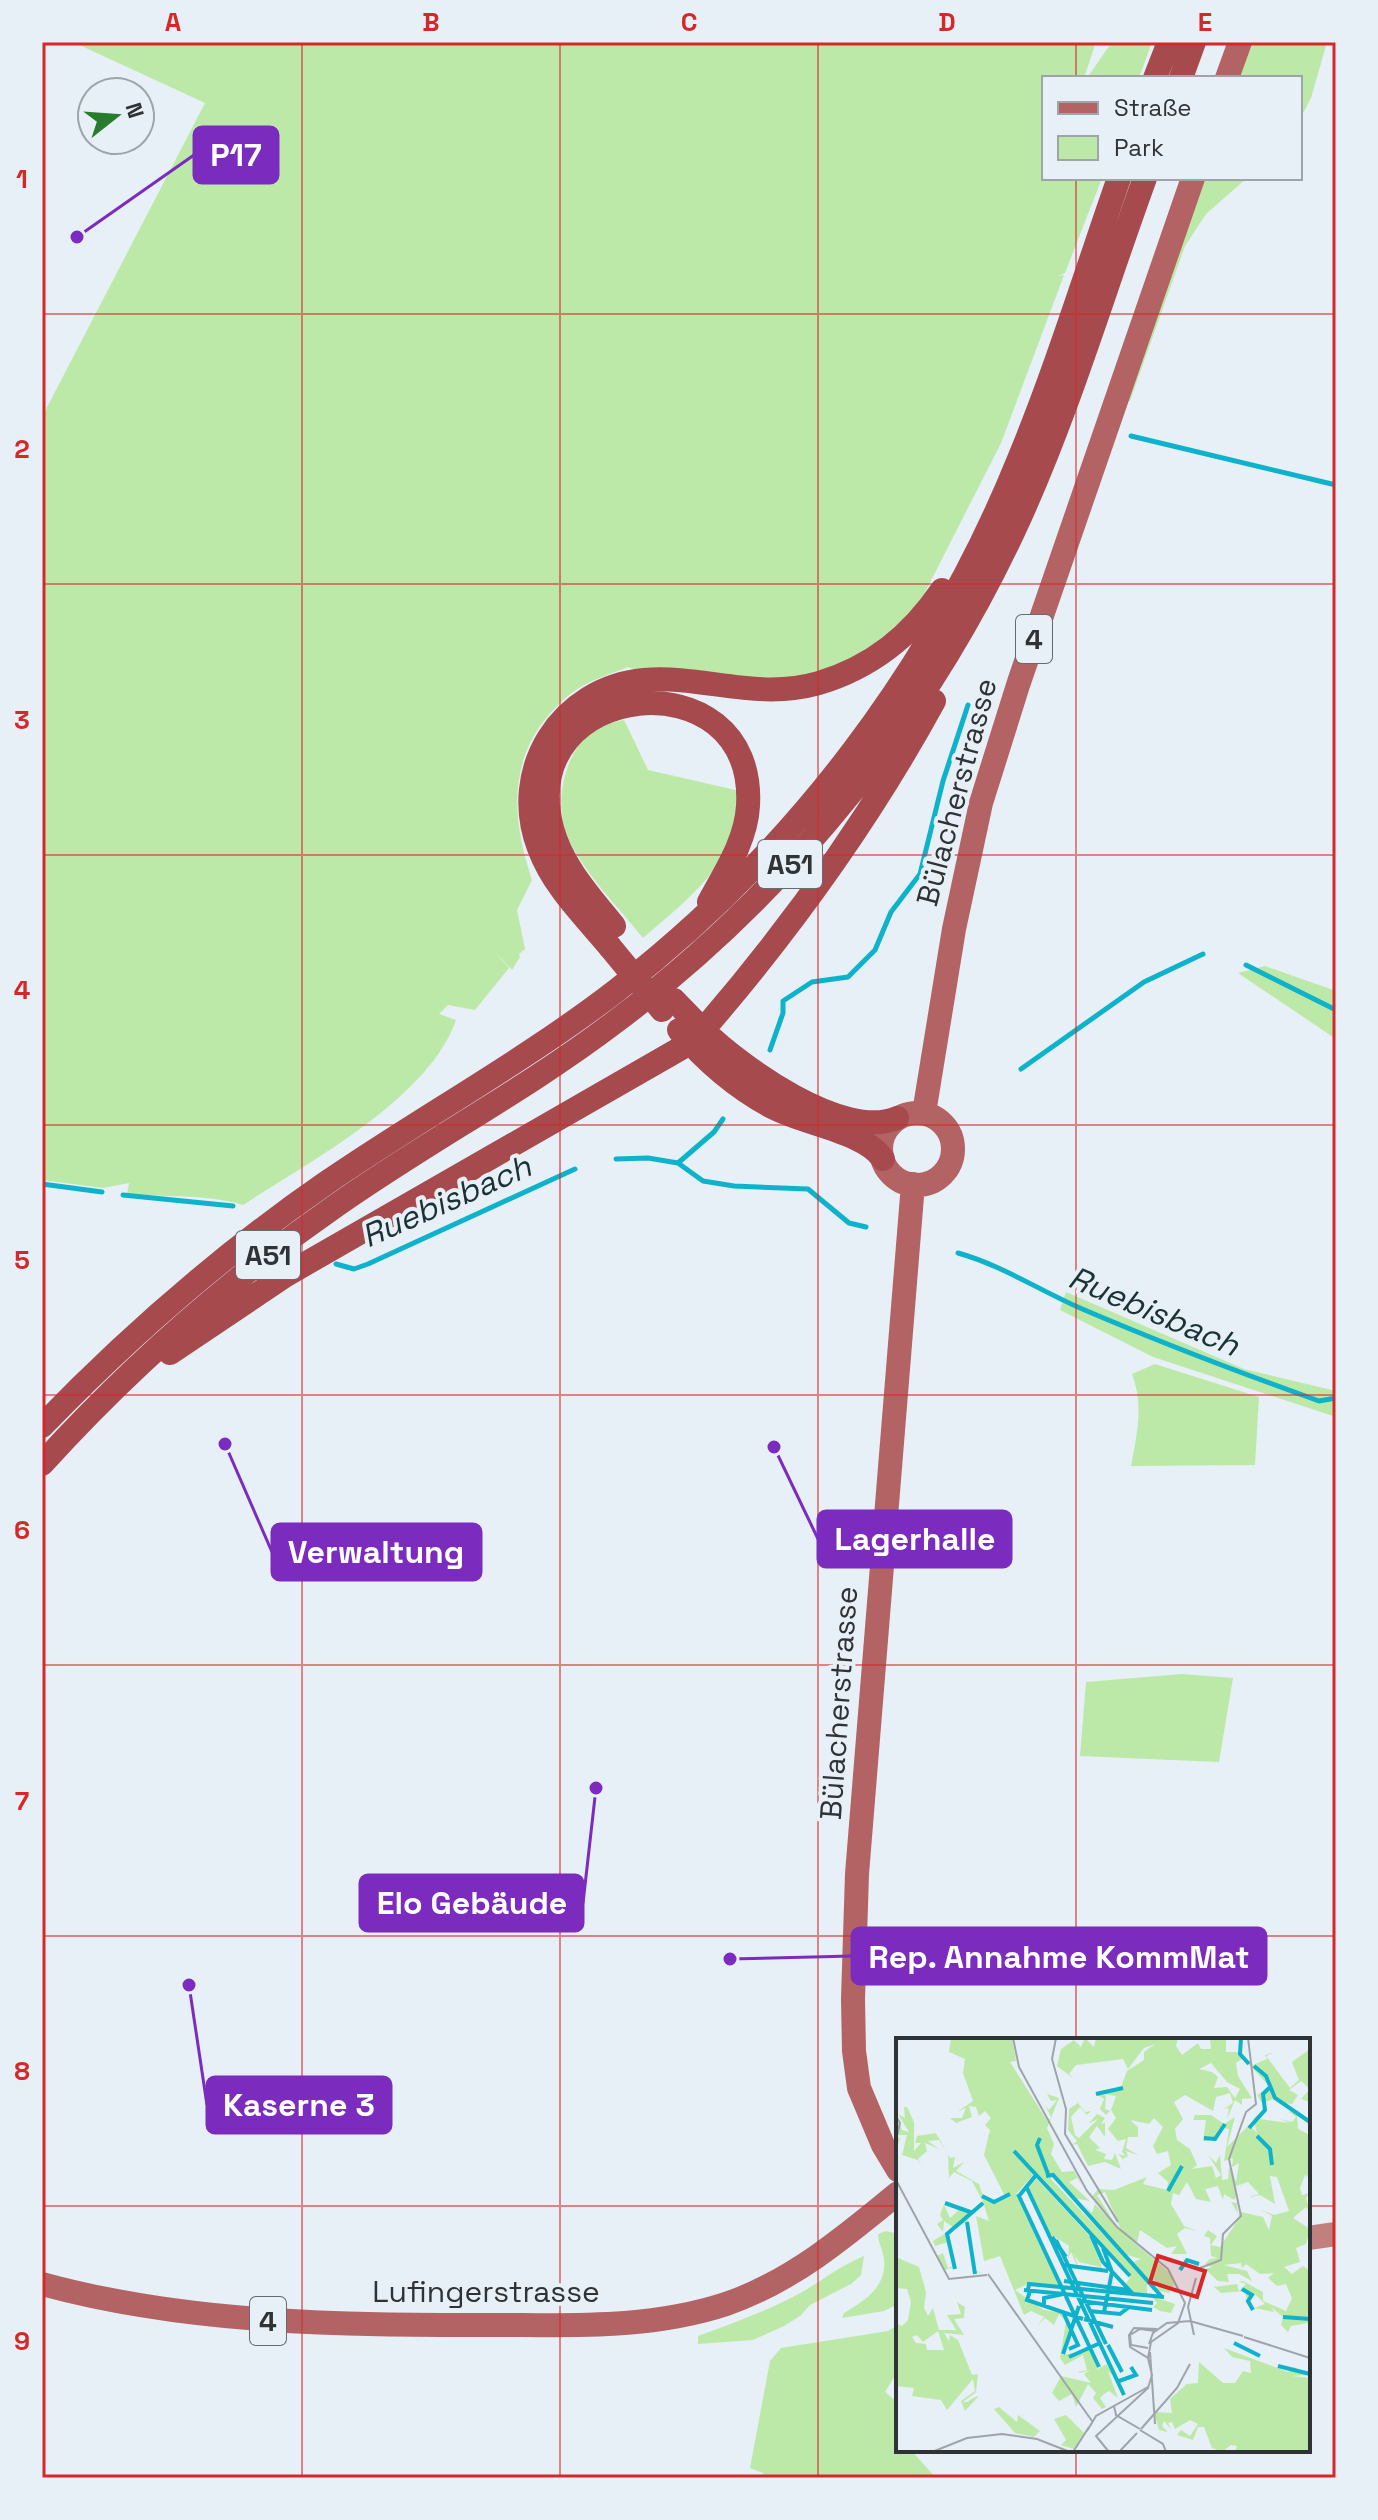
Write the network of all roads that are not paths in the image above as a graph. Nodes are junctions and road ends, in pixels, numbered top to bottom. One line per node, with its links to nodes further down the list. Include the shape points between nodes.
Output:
1 (1169, 42): 4 (highway)
2 (1194, 42): 5 (highway)
3 (1240, 42): 6 (main road)
4 (1156, 76)
5 (1182, 76)
6 (1228, 76)
7 (1118, 180): 10 (highway, A51, via 1038,411)
8 (1144, 180): 10 (highway, A51, via 1060,420)
9 (1192, 180): 14 (main road, Bülacherstrasse / 4, via 981,803)
10 (1011, 508): 11 (highway, A51, via 885,708 801,816); 12 (highway, via 922,618 902,639 861,666 817,683 772,690 658,680 629,683 591,696 559,721 542,746 532,775 531,819 553,876); 13 (highway, via 1008,552 966,640 873,806 827,876); 18 (highway, A51, via 981,596 904,721 818,833 753,903 615,1023 263,1259)
11 (700, 920): 12 (highway, via 745,824 744,769 721,732 692,710 653,701 626,703 587,722 569,740 552,775 548,802 564,858); 19 (highway, A51, via 576,1020 252,1237 139,1331)
12 (616, 942): 13 (highway, bridge)
13 (696, 1036): 15 (highway, via 792,1096 871,1124); 16 (highway, via 728,1079 770,1106 865,1142); 18 (highway, via 261,1290)
14 (924, 1113): 15 (main road); 17 (main road, via 948,1130 952,1158 937,1179)
15 (897, 1118): 16 (main road, via 882,1140)
16 (883, 1159): 17 (main road, via 894,1176)
17 (913, 1184): 21 (main road, Bülacherstrasse, via 857,1874 853,1999 859,2088)
18 (97, 1405): 20 (highway, A51)
19 (42, 1426)
20 (42, 1464)
21 (896, 2167)
22 (896, 2195): 25 (main road, Lufingerstrasse / 4, via 818,2256 771,2285 665,2320 575,2326 266,2320 157,2309)
23 (1336, 2234): 24 (main road)
24 (1310, 2238)
25 (42, 2284)

